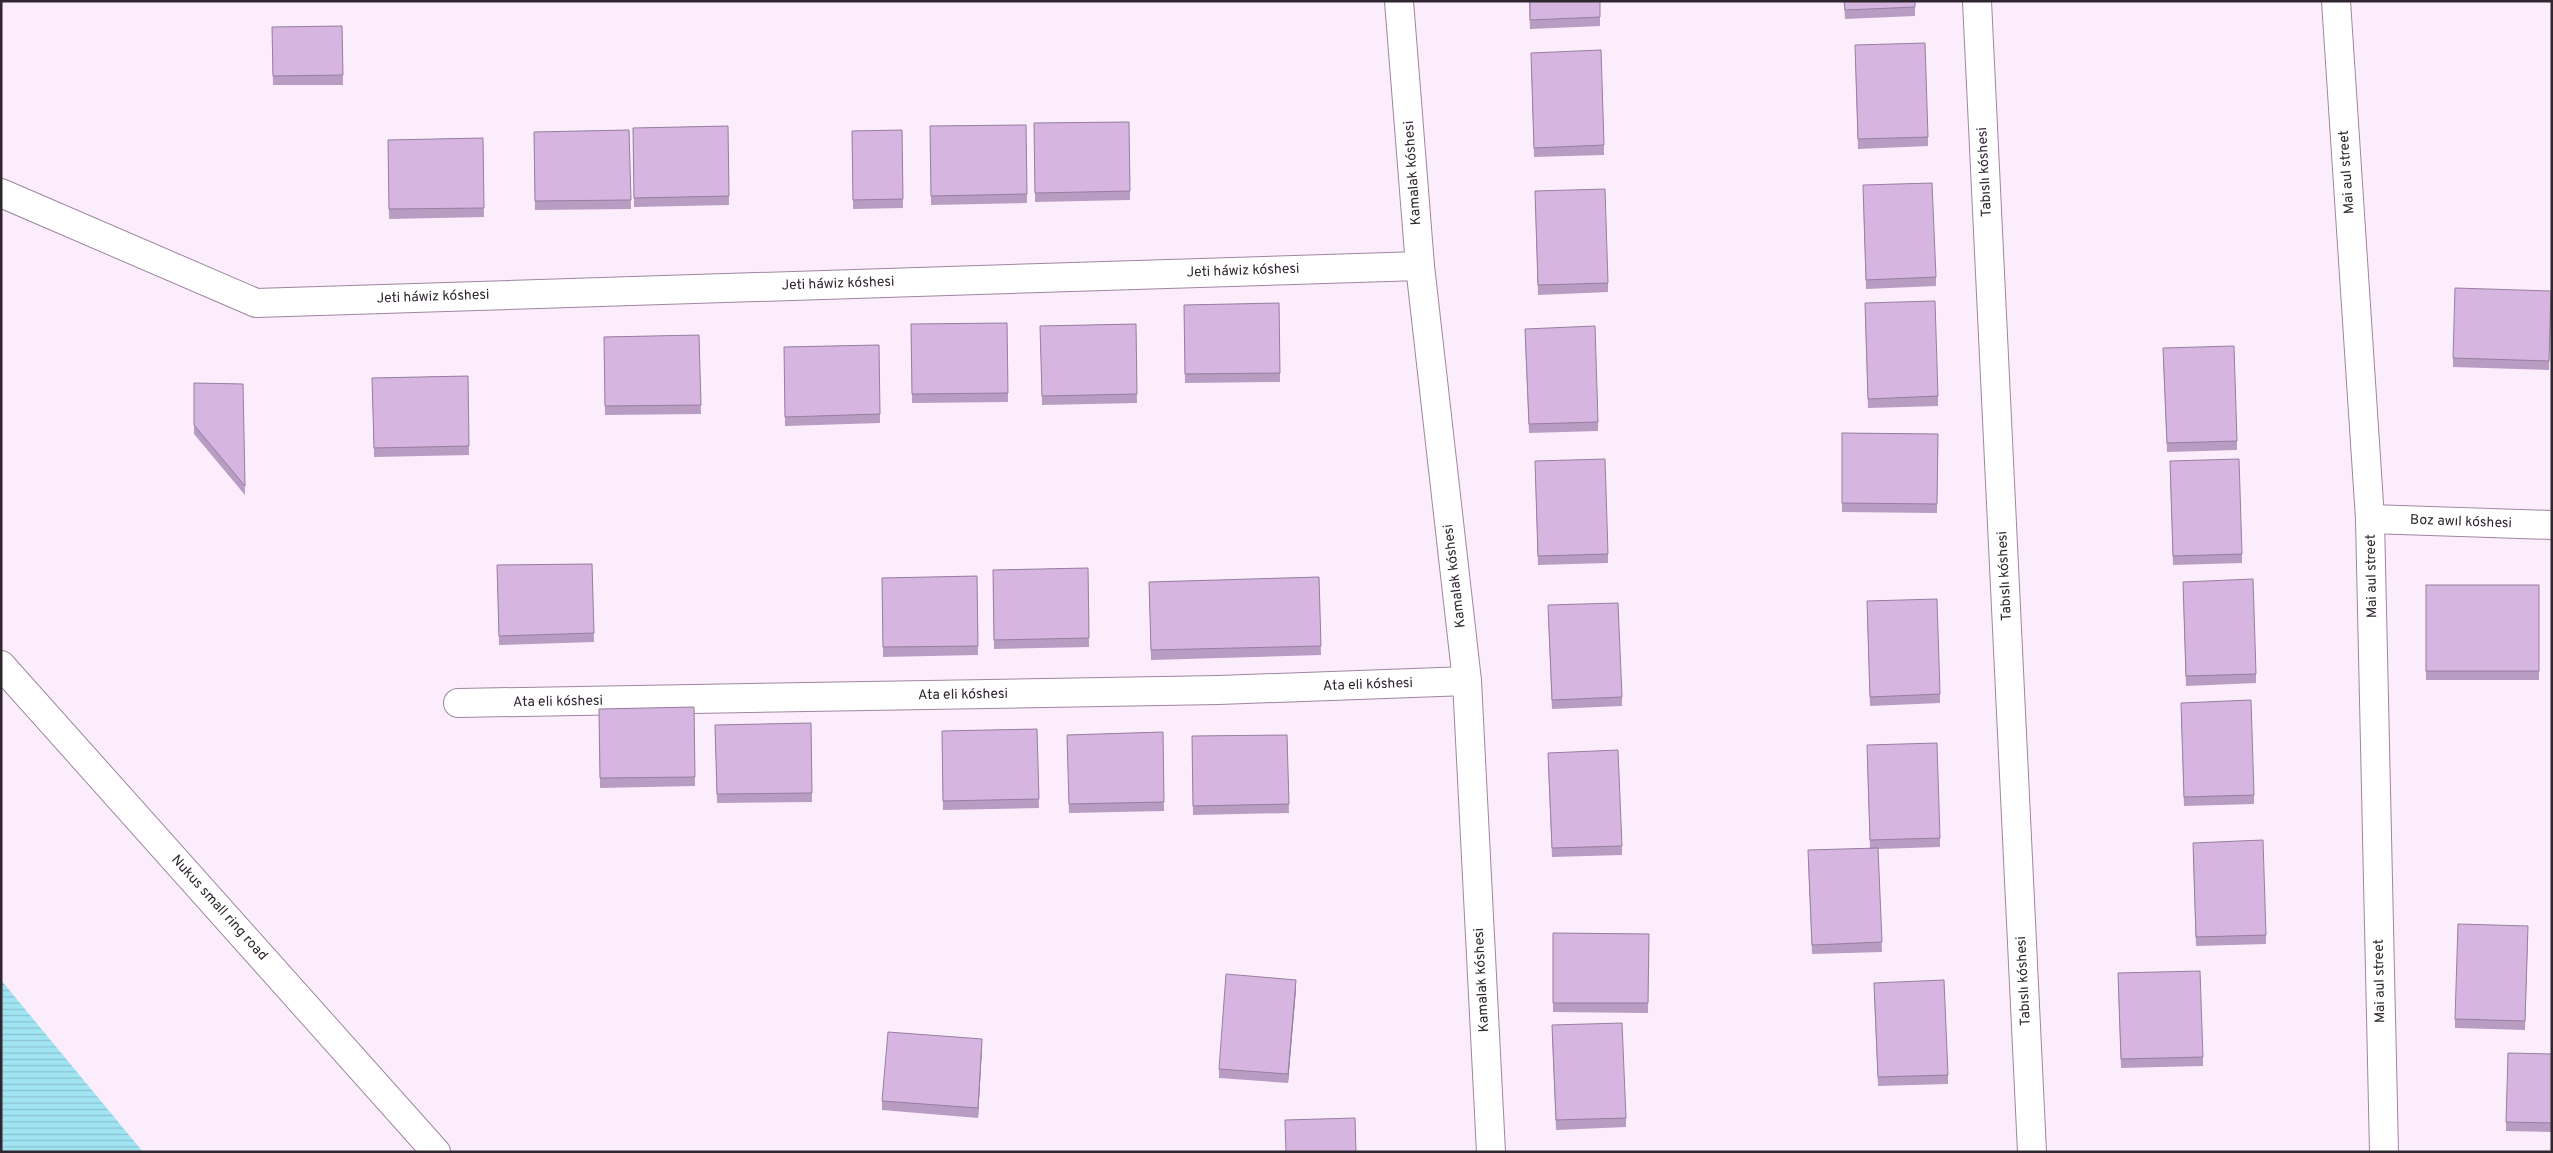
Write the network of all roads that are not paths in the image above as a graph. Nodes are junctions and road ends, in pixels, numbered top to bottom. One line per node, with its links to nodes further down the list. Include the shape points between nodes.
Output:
1 (1399, 1): 5 (street, Kamalak kóshesi)
2 (1977, 1): 13 (street, Tabıslı kóshesi)
3 (2336, 1): 6 (street, Mai aul street)
4 (1, 193): 5 (street, Jeti háwiz kóshesi, via 256,303)
5 (1420, 266): 9 (street, Kamalak kóshesi)
6 (2370, 519): 7 (street, Boz awıl kóshesi); 14 (street, Mai aul street)
7 (2552, 525)
8 (1, 665): 11 (street, Nukus small ring road)
9 (1467, 681): 10 (street, Ata eli kóshesi, via 1218,690); 12 (street, Kamalak kóshesi)
10 (458, 704)
11 (436, 1152)
12 (1491, 1152)
13 (2032, 1152)
14 (2384, 1152)

